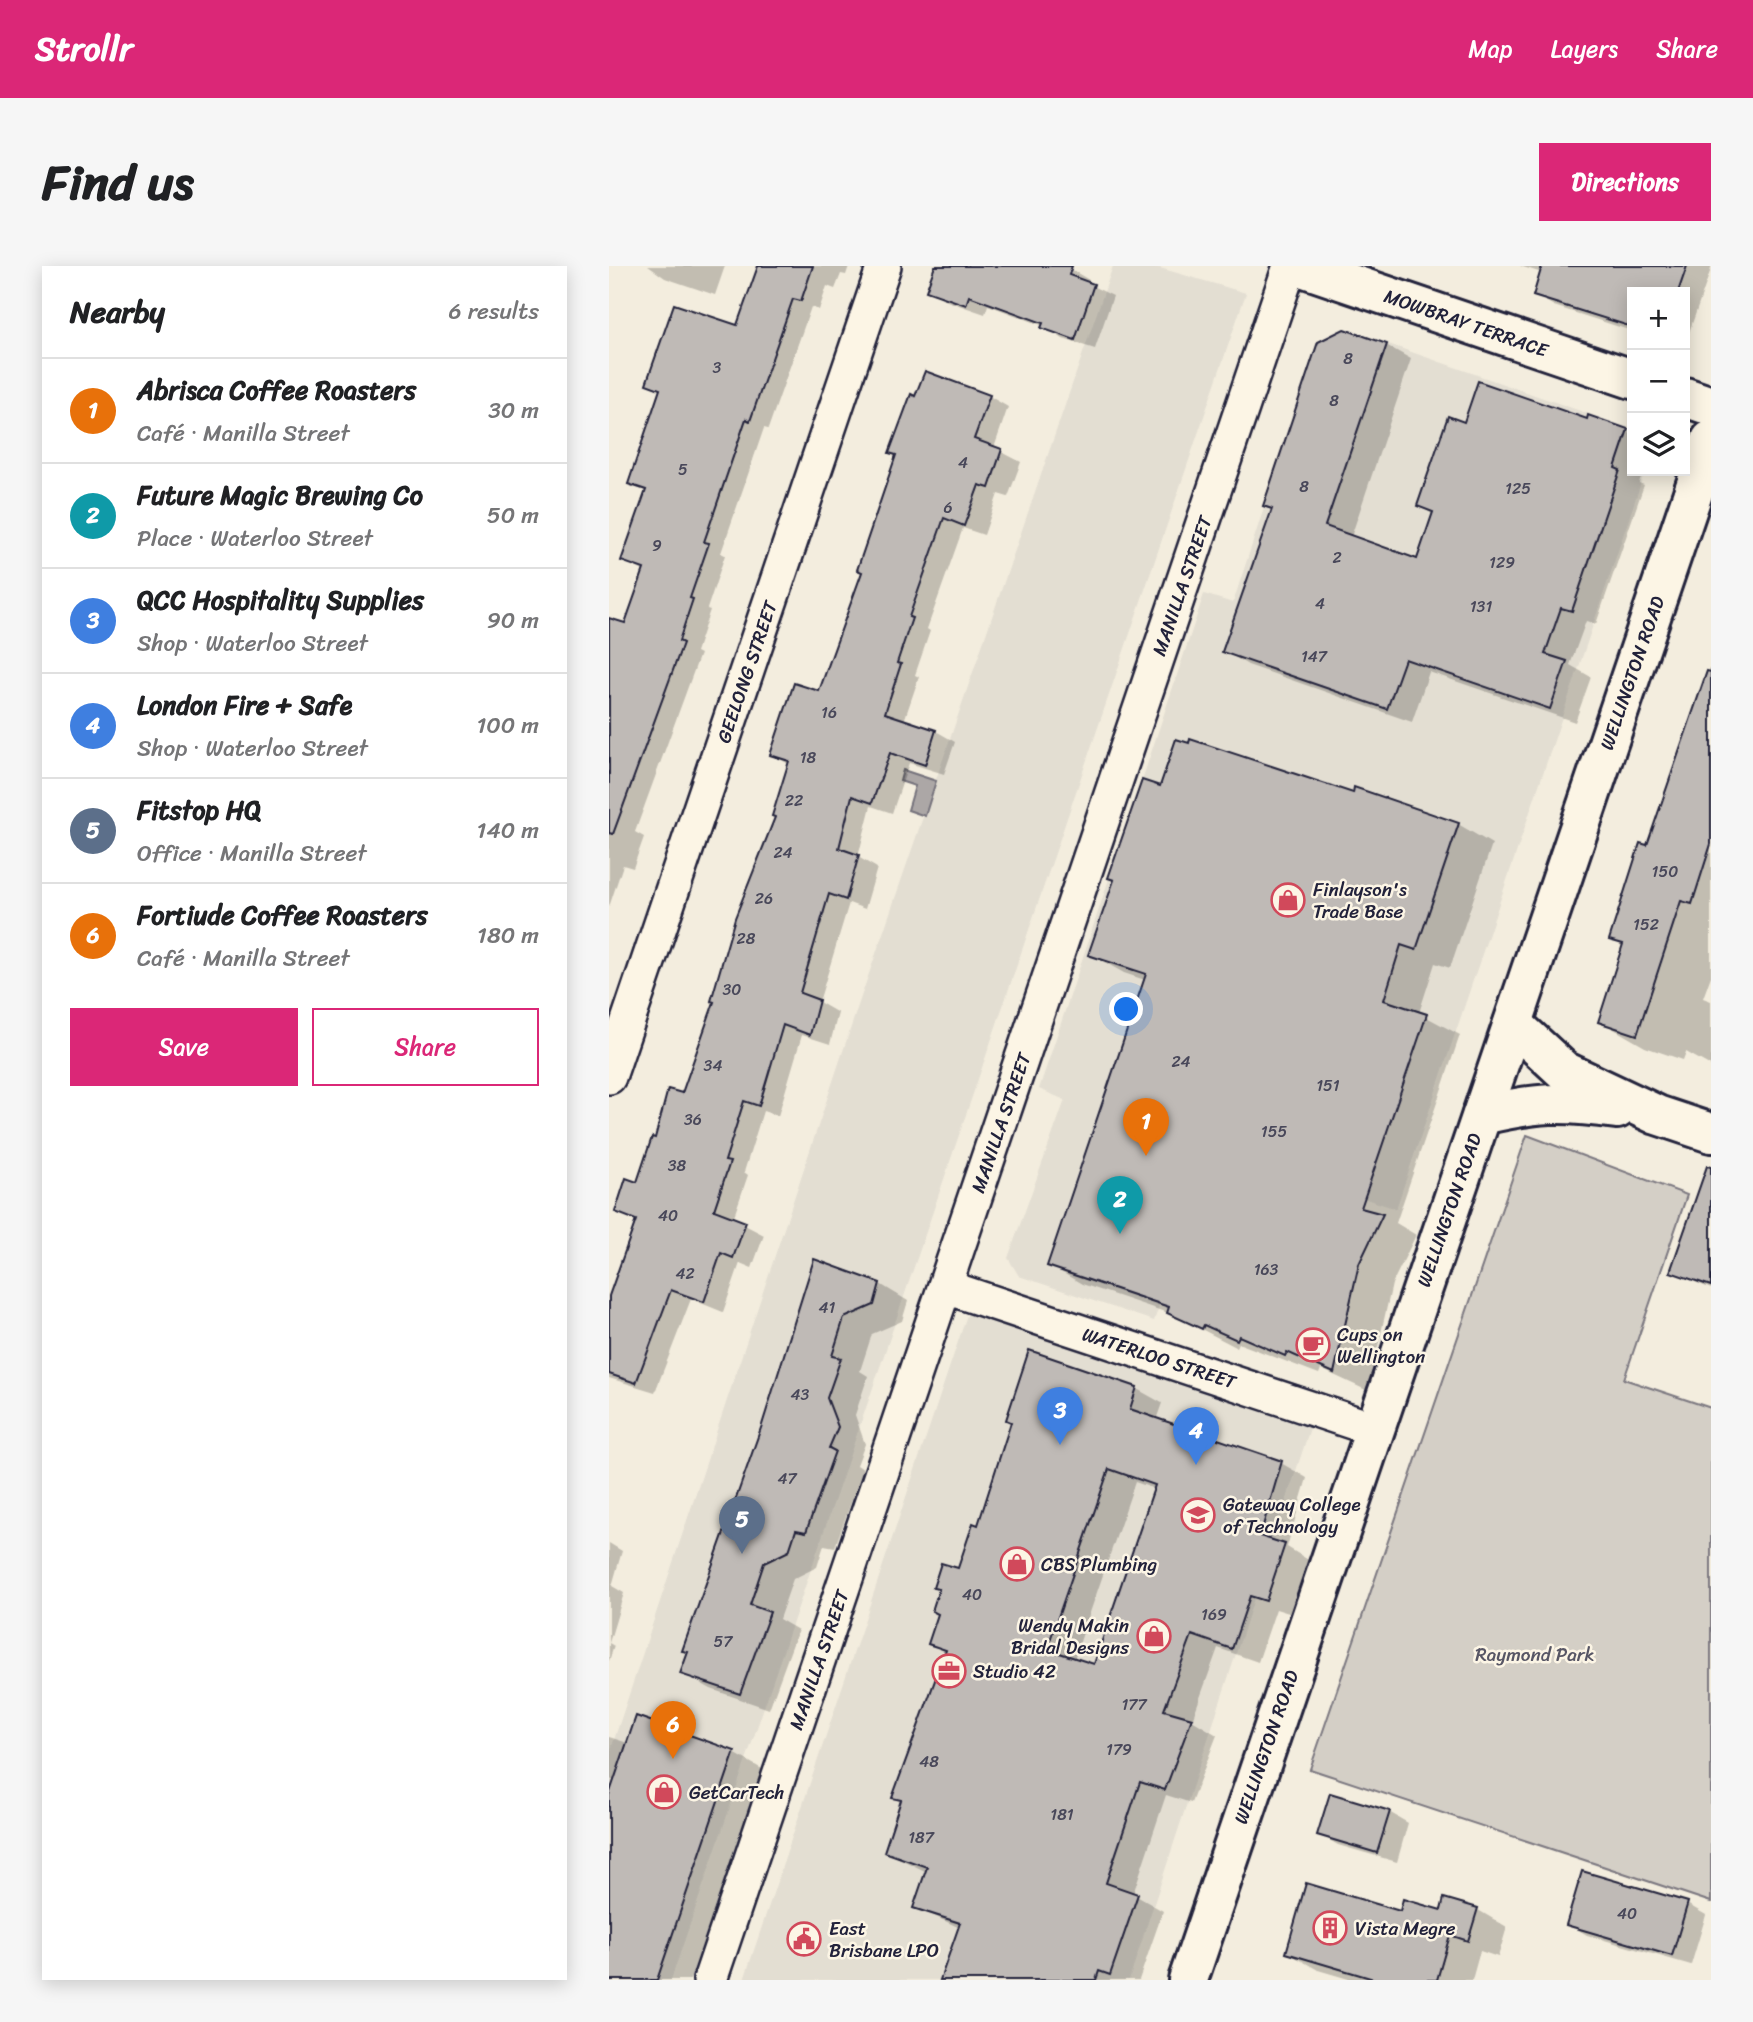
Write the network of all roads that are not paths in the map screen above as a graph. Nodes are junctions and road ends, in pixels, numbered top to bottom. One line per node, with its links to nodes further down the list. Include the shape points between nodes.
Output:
1 (884, 266): 9 (street, GEELONG STREET)
2 (1290, 266): 13 (street, MANILLA STREET)
3 (1324, 270): 4 (main road, MOWBRAY TERRACE)
4 (1627, 377)
5 (1690, 399): 6 (main road)
6 (1711, 406)
7 (1711, 440): 8 (main road, WELLINGTON ROAD)
8 (1513, 1024): 10 (main road, WELLINGTON ROAD); 11 (main road, via 1564,1071)
9 (609, 1077)
10 (1482, 1115): 11 (main road, via 1551,1102); 14 (main road, WELLINGTON ROAD)
11 (1657, 1115): 12 (main road)
12 (1711, 1133)
13 (946, 1287): 14 (street, WATERLOO STREET); 15 (street, MANILLA STREET)
14 (1373, 1429): 16 (main road, WELLINGTON ROAD)
15 (710, 1980)
16 (1188, 1980)

